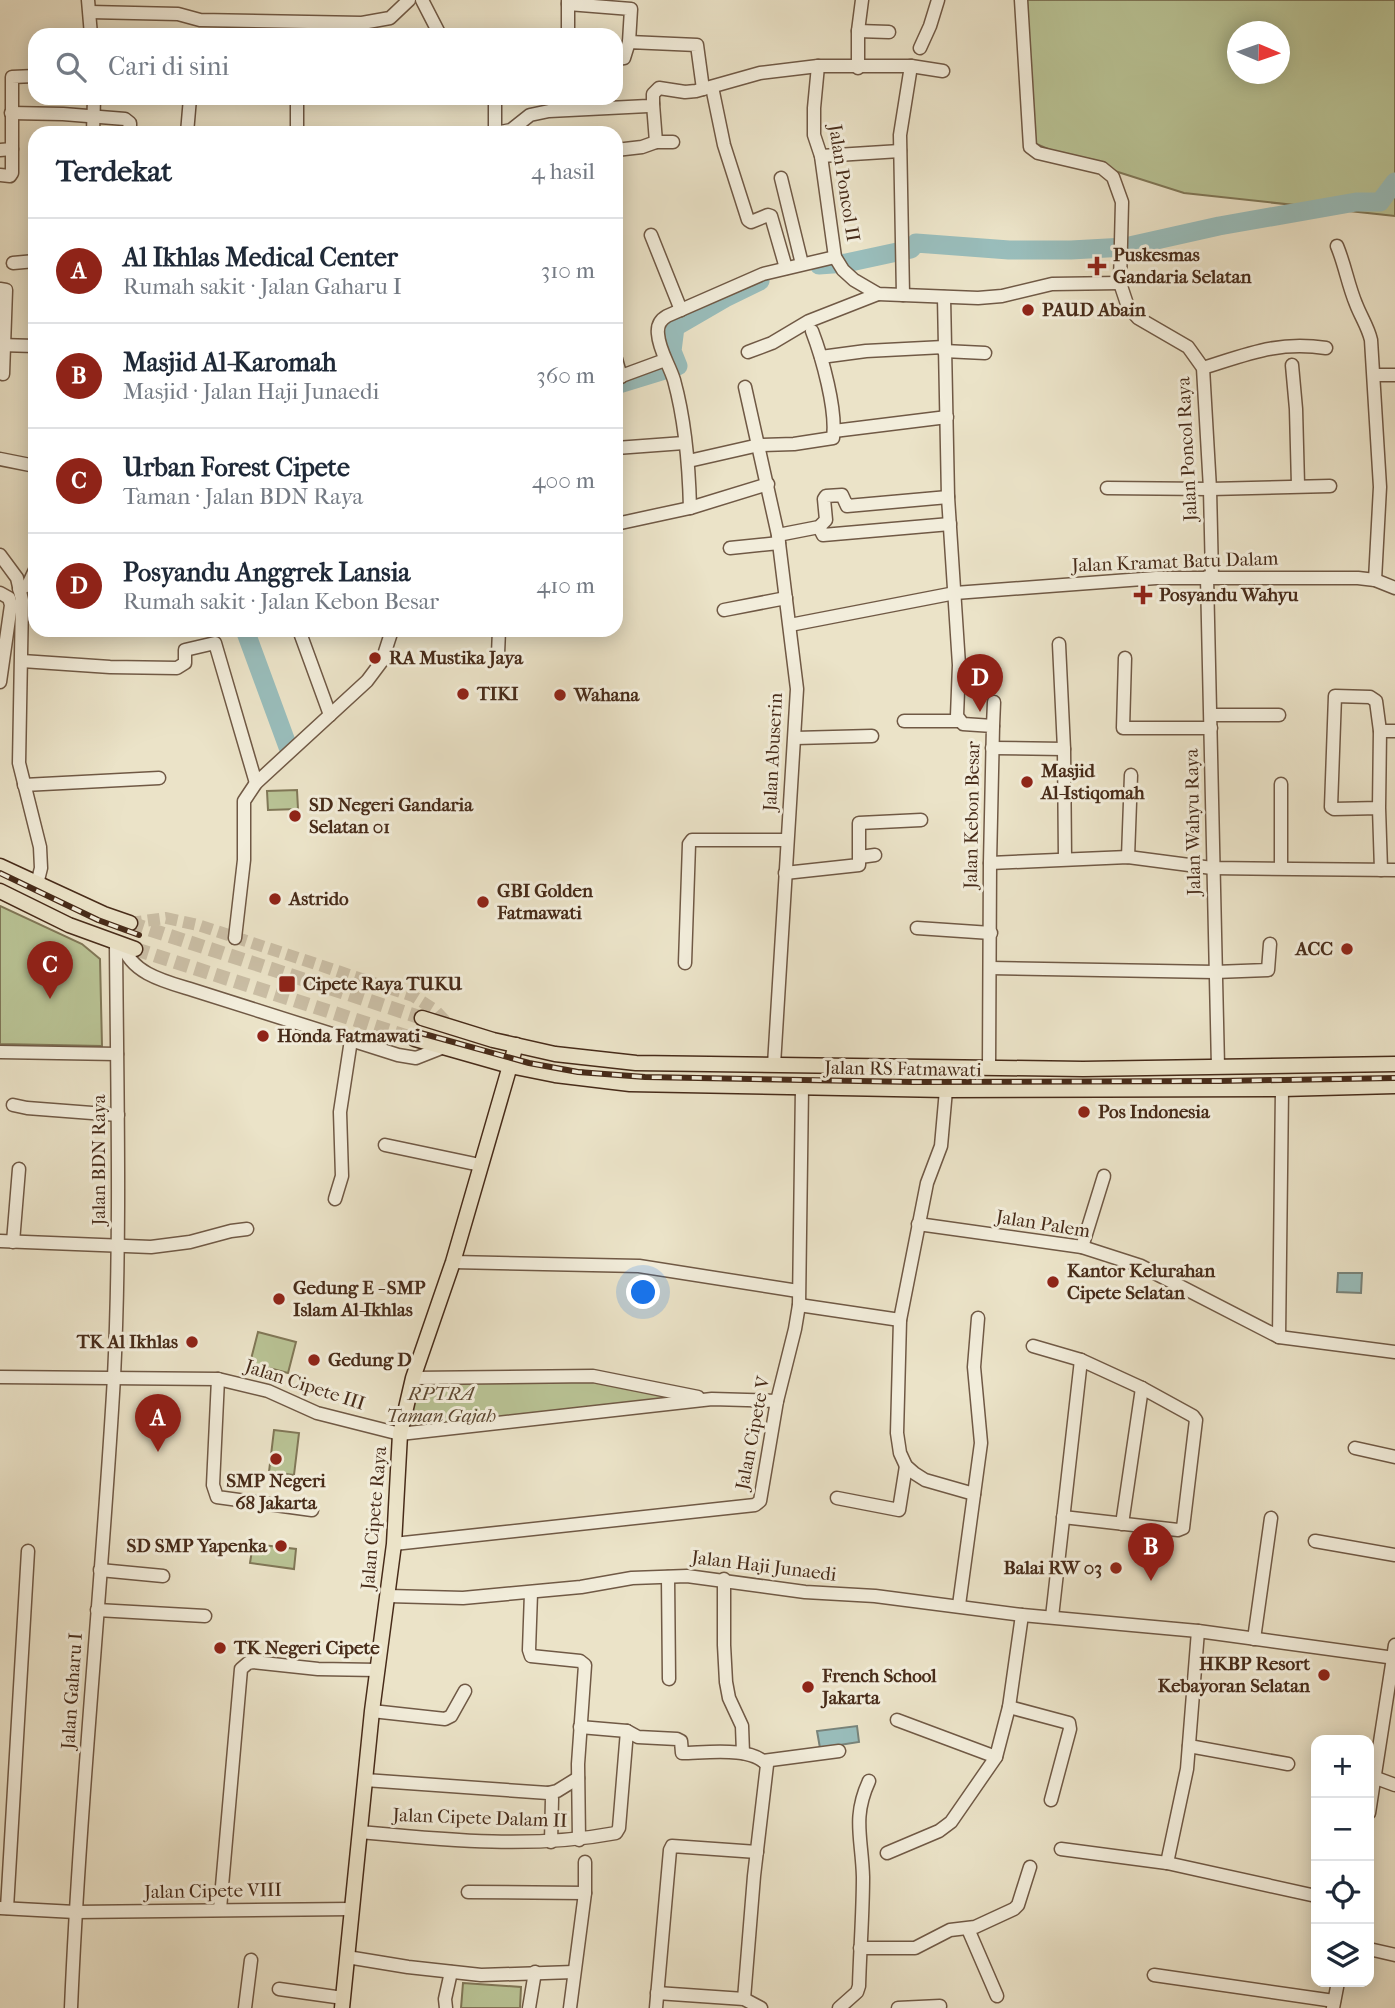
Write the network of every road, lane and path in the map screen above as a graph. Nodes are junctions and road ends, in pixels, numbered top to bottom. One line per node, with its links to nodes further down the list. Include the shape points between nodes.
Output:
1 (179, 0): 9 (street)
2 (409, 0): 11 (street, via 386,19)
3 (422, 0): 12 (street)
4 (862, 0): 14 (street)
5 (938, 0): 17 (street)
6 (1021, 0): 55 (street, Jalan Poncol Raya, via 1028,143 1038,153 1109,172 1117,184 1122,202)
7 (568, 2): 13 (street); 16 (street, via 631,9)
8 (89, 6): 9 (street); 10 (street)
9 (178, 14): 11 (street)
10 (91, 28)
11 (300, 28)
12 (436, 28)
13 (568, 28)
14 (858, 31): 15 (street); 21 (street)
15 (888, 32)
16 (629, 42): 18 (street); 24 (street, via 699,46)
17 (920, 48)
18 (623, 58)
19 (818, 66): 21 (street); 24 (street, via 760,73); 45 (street, Jalan Poncol II, via 814,135)
20 (911, 66): 21 (street); 22 (street); 44 (street)
21 (858, 68)
22 (943, 71)
23 (28, 76): 32 (street, via 12,77)
24 (708, 88): 26 (street, via 685,92 659,88 653,94); 54 (street, via 748,220 771,216)
25 (623, 104): 26 (street)
26 (653, 104): 40 (street)
27 (94, 105): 33 (street)
28 (189, 105): 36 (street)
29 (298, 105): 37 (street)
30 (495, 105): 38 (street)
31 (561, 105): 39 (street, via 530,115)
32 (7, 115): 33 (street); 43 (street)
33 (94, 117): 34 (street); 35 (street, via 128,120)
34 (93, 126)
35 (129, 126)
36 (188, 126)
37 (297, 126)
38 (495, 126)
39 (516, 126)
40 (656, 142): 41 (street); 42 (street)
41 (673, 142)
42 (623, 149)
43 (6, 150): 46 (street, via 12,173)
44 (900, 151): 45 (street); 58 (street)
45 (821, 156): 51 (street, Jalan Poncol II)
46 (0, 175)
47 (782, 178): 53 (street)
48 (650, 235): 60 (street)
49 (1337, 246): 73 (street, via 1368,328)
50 (28, 261): 52 (street)
51 (837, 261): 53 (street); 57 (street, Jalan Poncol II, via 854,280)
52 (13, 262)
53 (802, 264): 54 (street)
54 (786, 268): 60 (street)
55 (1121, 283): 59 (street, via 1052,284 994,297); 71 (street, Jalan Poncol Raya, via 1133,315 1188,346)
56 (0, 289): 62 (street, via 6,290)
57 (878, 294): 58 (street); 66 (street)
58 (904, 295): 59 (street)
59 (944, 297): 65 (street, Jalan Kebon Besar)
60 (681, 310): 69 (street, via 663,318 658,328)
61 (812, 331): 68 (street)
62 (3, 345): 63 (street); 72 (street)
63 (28, 346)
64 (1326, 348): 71 (street, via 1266,348)
65 (944, 349): 67 (street); 68 (street); 77 (street, Jalan Kebon Besar)
66 (748, 352)
67 (985, 353)
68 (821, 357): 78 (street)
69 (667, 364): 75 (street); 79 (street)
70 (1292, 365): 86 (street)
71 (1203, 368): 89 (street, Jalan Poncol Raya)
72 (3, 374)
73 (1374, 375): 74 (street); 99 (street, via 1380,487)
74 (1395, 375)
75 (623, 376)
76 (745, 387): 80 (street, Jalan Abuserin)
77 (947, 417): 78 (street); 90 (street, Jalan Kebon Besar)
78 (834, 431): 80 (street, via 831,439)
79 (684, 443): 81 (street); 91 (street)
80 (759, 445): 83 (street); 85 (street, Jalan Abuserin)
81 (623, 447)
82 (0, 459): 84 (street)
83 (693, 460)
84 (28, 465)
85 (768, 484): 91 (street); 95 (street, Jalan Abuserin)
86 (1298, 485): 87 (street); 89 (street)
87 (1331, 486)
88 (1108, 488): 89 (street)
89 (1210, 489): 98 (street, Jalan Poncol Raya)
90 (948, 497): 93 (street, Jalan Kebon Besar); 94 (street, via 846,506 842,495 826,496 826,520)
91 (690, 508): 92 (street)
92 (623, 522)
93 (950, 524): 94 (street, via 823,535); 104 (street, Jalan Kebon Besar)
94 (819, 527): 95 (street)
95 (779, 539): 96 (street); 105 (street, Jalan Abuserin)
96 (730, 548)
97 (0, 555): 102 (street, via 10,565)
98 (1210, 577): 99 (street, Jalan Kramat Batu Dalam); 104 (street, Jalan Kramat Batu Dalam); 123 (street, Jalan Wahyu Raya)
99 (1375, 580): 101 (street, Jalan Kramat Batu Dalam)
100 (28, 585): 102 (street)
101 (1395, 588)
102 (19, 589): 116 (street)
103 (0, 593): 117 (street, via 9,598 11,606)
104 (954, 593): 107 (street, Jalan Kramat Batu Dalam); 122 (street, Jalan Kebon Besar)
105 (786, 598): 106 (street); 107 (street, Jalan Abuserin)
106 (724, 610)
107 (790, 625): 128 (street, Jalan Abuserin, via 797,689)
108 (211, 637): 116 (street, via 185,650 185,663 177,668)
109 (213, 637): 133 (street)
110 (302, 637): 119 (street)
111 (390, 637): 119 (street, via 376,670)
112 (499, 637): 114 (street)
113 (1059, 644): 130 (street)
114 (498, 654)
115 (1125, 658): 123 (street, via 1123,728)
116 (22, 661): 135 (street, via 19,764)
117 (0, 682)
118 (994, 702): 124 (street)
119 (330, 715): 133 (street)
120 (1279, 715): 123 (street)
121 (904, 721): 122 (street)
122 (959, 721): 124 (street, Jalan Kebon Besar)
123 (1211, 721): 145 (street, Jalan Wahyu Raya)
124 (993, 726): 129 (street, Jalan Kebon Besar)
125 (1380, 731): 126 (street); 136 (street); 136 (street, via 1375,699 1335,696 1331,807)
126 (1395, 731)
127 (872, 736): 128 (street)
128 (794, 738): 138 (street, Jalan Abuserin)
129 (992, 748): 130 (street); 143 (street, Jalan Kebon Besar)
130 (1064, 749): 142 (street)
131 (1131, 775): 141 (street)
132 (159, 778): 135 (street)
133 (257, 783): 155 (street, via 244,801 244,860)
134 (1280, 784): 146 (street)
135 (24, 785): 150 (street, via 40,847)
136 (1378, 807): 147 (street)
137 (921, 820): 140 (street, via 859,824)
138 (787, 840): 149 (street, Jalan Abuserin); 158 (street, via 692,840)
139 (875, 855): 140 (street)
140 (860, 857): 149 (street, via 859,864)
141 (1128, 857): 142 (street); 145 (street)
142 (1065, 858): 143 (street)
143 (990, 863): 154 (street, Jalan Kebon Besar)
144 (0, 866): 150 (main road)
145 (1213, 868): 146 (street); 160 (street, Jalan Wahyu Raya)
146 (1281, 868): 147 (street)
147 (1381, 870): 148 (street)
148 (1395, 870)
149 (785, 873): 168 (street, Jalan Abuserin)
150 (37, 884): 152 (main road)
151 (0, 891): 157 (main road, via 69,925)
152 (130, 923)
153 (916, 928): 154 (street)
154 (991, 933): 159 (street, Jalan Kebon Besar)
155 (235, 938)
156 (1270, 944): 160 (street, via 1268,970)
157 (124, 945): 163 (street, via 137,967 169,982); 167 (street, Jalan BDN Raya)
158 (685, 963)
159 (990, 968): 160 (street); 172 (street, Jalan Kebon Besar)
160 (1215, 972): 171 (street, Jalan Wahyu Raya)
161 (422, 1018): 164 (main road, Jalan RS Fatmawati)
162 (415, 1039): 165 (main road, Jalan RS Fatmawati)
163 (351, 1040): 165 (street, via 416,1058); 186 (street, via 340,1112 342,1176)
164 (516, 1045): 168 (main road, Jalan RS Fatmawati, via 616,1061); 170 (main road, Jalan Cipete Raya)
165 (444, 1048): 170 (main road, Jalan RS Fatmawati)
166 (0, 1052): 167 (street)
167 (117, 1054): 181 (street, Jalan BDN Raya)
168 (774, 1065): 172 (main road, Jalan RS Fatmawati)
169 (1395, 1065): 171 (main road, Jalan RS Fatmawati)
170 (510, 1066): 175 (main road, Jalan RS Fatmawati, via 630,1084); 183 (main road, Jalan Cipete Raya)
171 (1218, 1067): 173 (main road, Jalan RS Fatmawati)
172 (989, 1068): 173 (main road, Jalan RS Fatmawati)
173 (1090, 1068): 177 (main road); 178 (main road)
174 (1395, 1086): 176 (main road, Jalan RS Fatmawati)
175 (802, 1087): 179 (main road, Jalan RS Fatmawati); 193 (street, Jalan Cipete V)
176 (1282, 1088): 178 (main road, Jalan RS Fatmawati); 197 (street)
177 (1081, 1089): 178 (main road, Jalan RS Fatmawati); 179 (main road, Jalan RS Fatmawati)
178 (1098, 1089)
179 (946, 1090): 187 (street, via 941,1146)
180 (13, 1105): 181 (street)
181 (118, 1115): 190 (street, Jalan BDN Raya)
182 (385, 1145): 183 (street)
183 (480, 1165): 192 (main road, Jalan Cipete Raya)
184 (19, 1169): 189 (street)
185 (1104, 1176): 191 (street)
186 (335, 1199)
187 (918, 1224): 191 (street, Jalan Palem); 196 (street)
188 (247, 1229): 190 (street, via 151,1247)
189 (7, 1241): 190 (street)
190 (119, 1245): 202 (street, Jalan BDN Raya)
191 (1082, 1247): 197 (street, Jalan Palem, via 1141,1266)
192 (453, 1262): 193 (street, via 639,1266); 203 (main road, Jalan Cipete Raya)
193 (798, 1290): 194 (street, Jalan Cipete V)
194 (799, 1306): 196 (street); 207 (street, Jalan Cipete V)
195 (978, 1318): 212 (street, via 974,1367 981,1443)
196 (900, 1320): 211 (street, via 897,1433)
197 (1279, 1338): 199 (street, Jalan Palem)
198 (1032, 1346): 200 (street)
199 (1395, 1352)
200 (1081, 1360): 205 (street); 215 (street)
201 (0, 1377): 202 (street, Jalan Cipete III)
202 (114, 1377): 204 (street, Jalan Cipete III); 222 (street, Jalan Gaharu I)
203 (412, 1378): 206 (street, via 593,1376); 208 (main road, Jalan Cipete Raya)
204 (218, 1379): 208 (street, Jalan Cipete III, via 268,1391 317,1413); 214 (street, via 217,1497)
205 (1142, 1388): 217 (street); 217 (street, via 1196,1420 1184,1526 1178,1530)
206 (712, 1399): 207 (street); 208 (street)
207 (777, 1401): 219 (street, Jalan Cipete V, via 763,1496 755,1505)
208 (400, 1434): 219 (main road, Jalan Cipete Raya)
209 (1355, 1448): 210 (street)
210 (1395, 1457)
211 (906, 1466): 212 (street, via 925,1480); 213 (street, via 900,1510)
212 (974, 1494): 228 (street)
213 (837, 1498)
214 (312, 1510)
215 (1063, 1517): 217 (street); 232 (street)
216 (1271, 1518): 234 (street)
217 (1122, 1524)
218 (1314, 1541): 221 (street)
219 (394, 1544): 227 (main road, Jalan Cipete Raya)
220 (28, 1551): 270 (street)
221 (1395, 1555)
222 (100, 1570): 223 (street); 229 (street, Jalan Gaharu I)
223 (163, 1576)
224 (668, 1577): 225 (street, Jalan Haji Junaedi); 226 (street, Jalan Haji Junaedi); 237 (street)
225 (724, 1579): 228 (street, Jalan Haji Junaedi, via 805,1592); 246 (street, via 726,1682 742,1726)
226 (531, 1593): 227 (street, Jalan Haji Junaedi, via 463,1598); 242 (street, Jalan Cipete Dalam II, via 531,1656 585,1665)
227 (388, 1596): 236 (main road, Jalan Cipete Raya)
228 (959, 1605): 230 (street, Jalan Haji Junaedi)
229 (97, 1610): 231 (street); 273 (street, Jalan Gaharu I)
230 (1022, 1615): 232 (street, Jalan Haji Junaedi); 239 (street)
231 (205, 1616)
232 (1052, 1617): 233 (street, Jalan Haji Junaedi)
233 (1198, 1631): 234 (street, Jalan Haji Junaedi); 244 (street)
234 (1254, 1639): 235 (street, Jalan Haji Junaedi)
235 (1394, 1654): 251 (street)
236 (378, 1670): 240 (main road, Jalan Cipete Raya); 271 (street, via 253,1662 241,1669)
237 (669, 1679)
238 (465, 1691): 240 (street, via 451,1716 444,1719)
239 (1009, 1707): 247 (street); 257 (street, via 1069,1723)
240 (372, 1711): 252 (main road, Jalan Cipete Raya)
241 (897, 1720): 247 (street)
242 (580, 1727): 243 (street); 250 (street, Jalan Cipete Dalam II)
243 (627, 1731): 246 (street, via 638,1737 679,1740 682,1753); 259 (street, via 618,1831)
244 (1189, 1746): 249 (street); 265 (street)
245 (839, 1751): 248 (street)
246 (743, 1753): 248 (street)
247 (996, 1757): 263 (street, via 951,1822)
248 (765, 1763): 262 (street)
249 (1288, 1765)
250 (578, 1778): 255 (street); 259 (street, Jalan Cipete Dalam II)
251 (1376, 1778): 254 (street); 256 (street)
252 (365, 1780): 255 (street); 258 (main road, Jalan Cipete Raya)
253 (869, 1781): 275 (street, via 858,1819 863,1875)
254 (1395, 1785)
255 (548, 1793): 260 (street, via 552,1799)
256 (1372, 1798)
257 (1051, 1800)
258 (360, 1832): 260 (street, Jalan Cipete Dalam II); 272 (main road, Jalan Cipete Raya)
259 (579, 1840): 260 (street, Jalan Cipete Dalam II)
260 (551, 1842)
261 (1061, 1849): 265 (street)
262 (757, 1852): 285 (street, via 677,1844 670,1850); 287 (street)
263 (887, 1853)
264 (585, 1862): 268 (street)
265 (1167, 1863): 269 (street)
266 (1030, 1867): 274 (street, via 1014,1909)
267 (468, 1892): 268 (street)
268 (585, 1893): 282 (street)
269 (1311, 1895)
270 (3, 1908): 273 (street, Jalan Cipete VIII)
271 (220, 1909): 272 (street, Jalan Cipete VIII); 273 (street, Jalan Cipete VIII)
272 (352, 1909): 278 (main road, Jalan Cipete Raya)
273 (75, 1912): 291 (street, Jalan Gaharu I)
274 (968, 1929): 275 (street, via 950,1930 915,1948); 286 (street)
275 (860, 1948): 298 (street, via 859,1986)
276 (1374, 1950): 277 (street)
277 (1395, 1955)
278 (347, 1957): 280 (street); 288 (main road, Jalan Cipete Raya)
279 (251, 1960): 292 (street)
280 (452, 1972): 281 (street); 293 (street)
281 (535, 1972): 282 (street); 294 (street)
282 (574, 1972): 295 (street)
283 (1154, 1975): 289 (street)
284 (279, 1989): 288 (street)
285 (657, 1993): 287 (street); 296 (street)
286 (997, 1996)
287 (744, 1999): 297 (street)
288 (342, 2003)
289 (1334, 2004)
290 (940, 2006): 299 (street)
291 (71, 2008)
292 (245, 2008)
293 (446, 2008)
294 (529, 2008)
295 (570, 2008)
296 (656, 2008)
297 (761, 2008)
298 (839, 2008)
299 (898, 2008)

